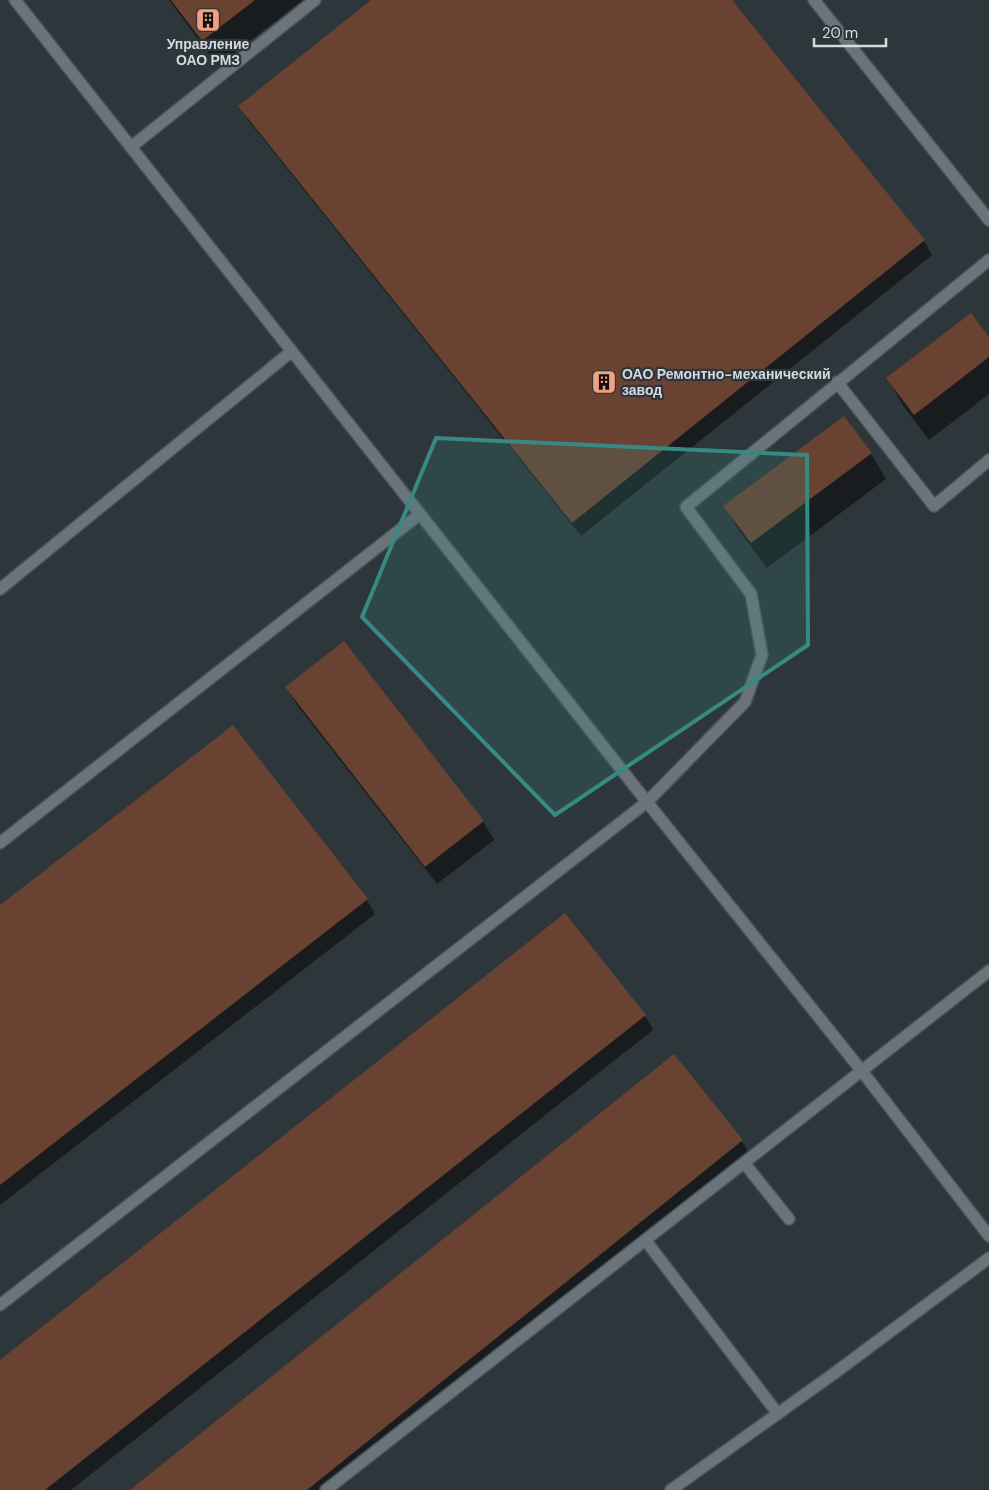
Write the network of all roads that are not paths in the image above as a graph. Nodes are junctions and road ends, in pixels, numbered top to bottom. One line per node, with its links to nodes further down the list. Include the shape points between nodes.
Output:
1 (15, 0): 4 (lane)
2 (315, 0): 4 (lane)
3 (814, 0): 5 (lane)
4 (131, 147): 7 (lane)
5 (989, 220)
6 (989, 260): 8 (lane)
7 (292, 351): 10 (lane); 11 (lane)
8 (837, 382): 9 (lane, via 934,506); 12 (lane, via 686,507 752,594 762,655 745,702)
9 (989, 460)
10 (420, 514): 12 (lane); 13 (lane)
11 (0, 589)
12 (647, 802): 15 (lane); 21 (lane)
13 (0, 843)
14 (989, 971): 15 (lane)
15 (861, 1070): 16 (lane); 18 (lane)
16 (745, 1164): 17 (lane); 19 (lane)
17 (789, 1220)
18 (989, 1236)
19 (646, 1240): 22 (lane); 23 (lane)
20 (989, 1258): 22 (lane)
21 (0, 1305)
22 (778, 1414): 24 (lane)
23 (326, 1490)
24 (671, 1490)

